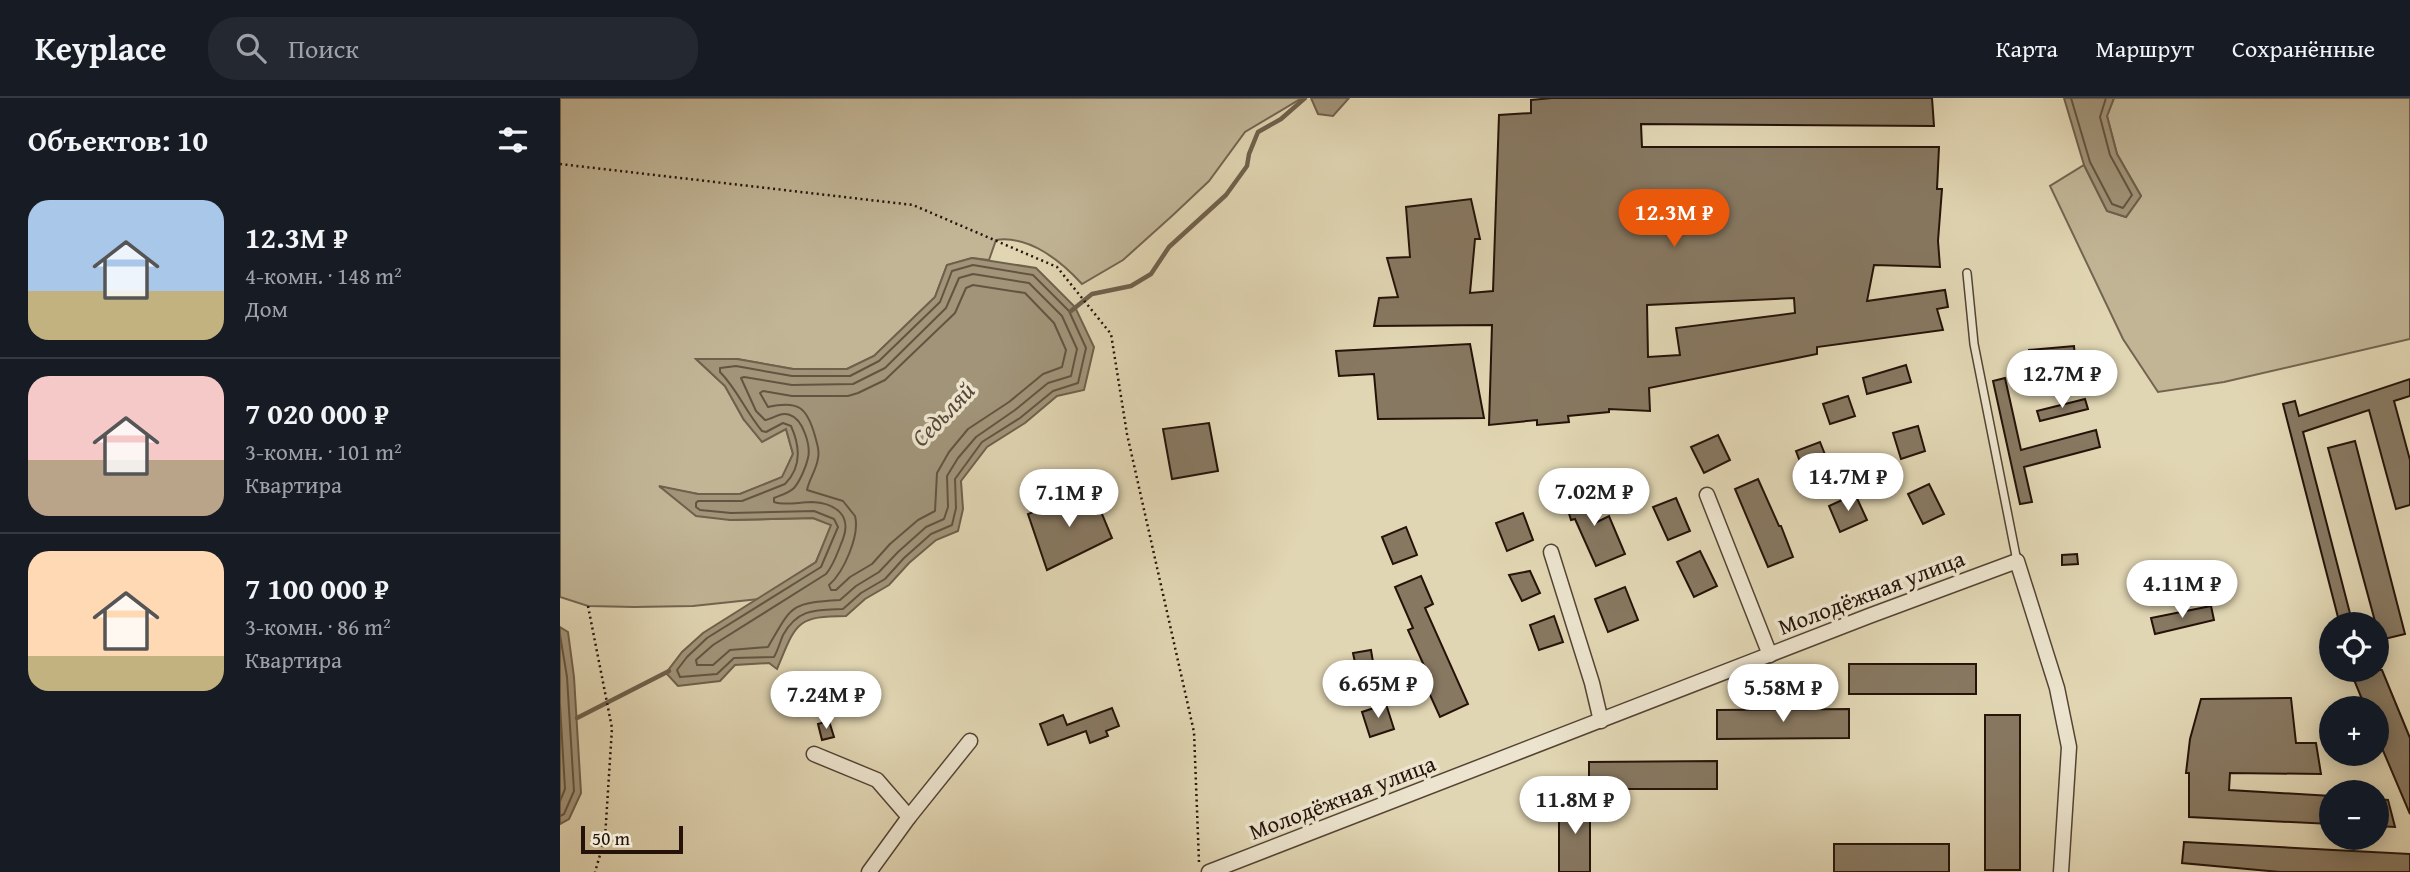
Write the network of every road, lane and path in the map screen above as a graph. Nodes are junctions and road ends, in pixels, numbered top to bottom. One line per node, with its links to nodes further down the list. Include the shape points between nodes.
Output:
1 (560, 164): 14 (path, via 913,205 1057,267 1111,334 1127,434 1195,732)
2 (1968, 273): 5 (lane, via 1974,344)
3 (1707, 495): 7 (street)
4 (1551, 552): 8 (street)
5 (2017, 561): 7 (street, Молодёжная улица); 16 (street, via 2057,688 2069,747)
6 (588, 607): 12 (path, via 612,728 605,838)
7 (1770, 654): 8 (street, Молодёжная улица)
8 (1601, 721): 15 (street, Молодёжная улица)
9 (970, 741): 11 (street)
10 (814, 754): 11 (street, via 877,780)
11 (909, 817): 13 (street)
12 (595, 872)
13 (869, 872)
14 (1199, 872)
15 (1209, 872)
16 (2061, 872)

